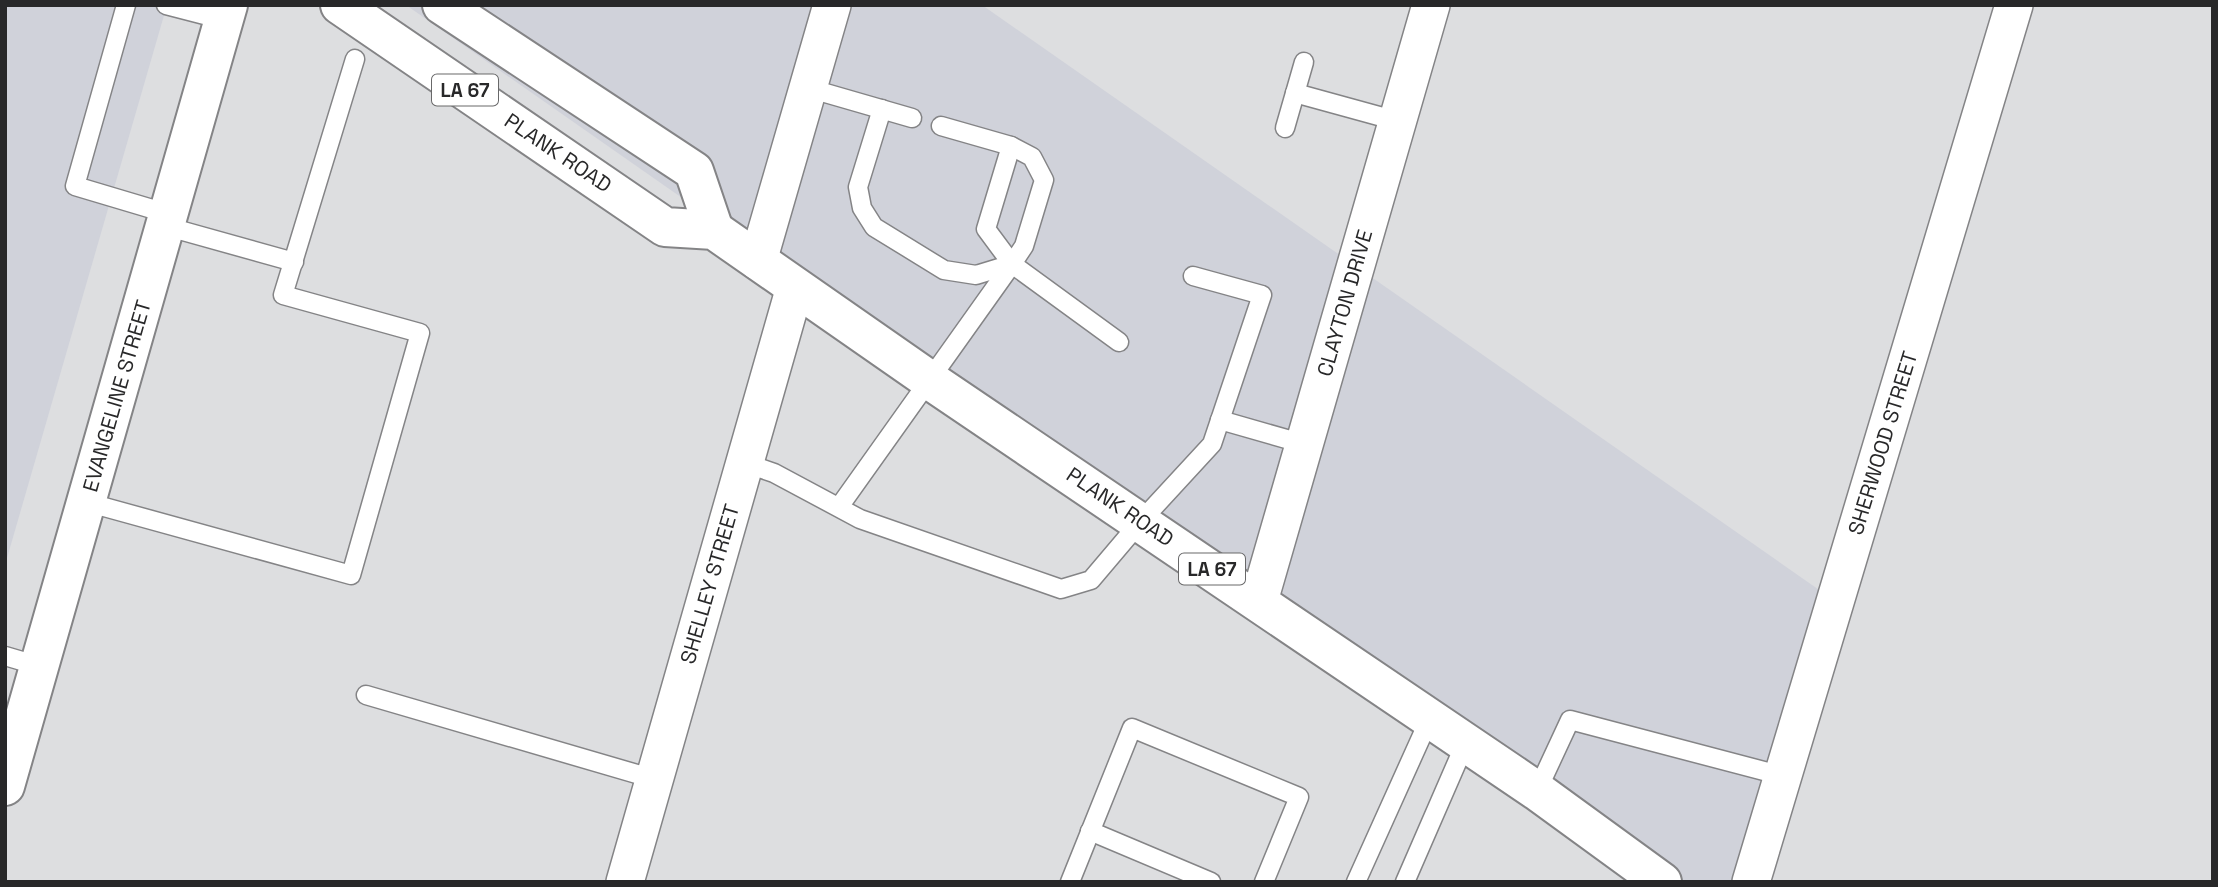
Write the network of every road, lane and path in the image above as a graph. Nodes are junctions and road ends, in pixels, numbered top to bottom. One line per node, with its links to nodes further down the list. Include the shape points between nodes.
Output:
1 (126, 5): 19 (lane, via 75,186)
2 (166, 5): 8 (lane)
3 (340, 5): 20 (main road, PLANK ROAD / LA 67, via 665,227)
4 (832, 5): 11 (street)
5 (1431, 5): 15 (street, CLAYTON DRIVE)
6 (2014, 5): 39 (street, SHERWOOD STREET)
7 (465, 12): 20 (main road, LA 67, via 694,171)
8 (226, 13): 19 (main road, EVANGELINE STREET)
9 (355, 59): 22 (lane)
10 (1304, 62): 12 (lane)
11 (808, 88): 13 (lane); 21 (street)
12 (1295, 93): 15 (lane); 17 (lane)
13 (882, 109): 14 (lane); 23 (lane, via 858,187 862,208 874,227 944,270 976,275)
14 (912, 118)
15 (1397, 121): 29 (street, CLAYTON DRIVE)
16 (941, 126): 18 (lane)
17 (1285, 128)
18 (1011, 146): 23 (lane, via 986,229); 23 (lane, via 1032,157 1044,180 1024,246)
19 (167, 220): 22 (lane); 31 (main road, EVANGELINE STREET)
20 (714, 230): 21 (main road, PLANK ROAD / LA 67)
21 (758, 261): 25 (main road, PLANK ROAD / LA 67)
22 (294, 262): 31 (lane, via 283,295 420,333 351,575)
23 (1012, 264): 26 (lane); 27 (lane)
24 (1193, 276): 28 (lane, via 1262,295)
25 (795, 286): 27 (main road, PLANK ROAD / LA 67); 30 (street, SHELLEY STREET)
26 (1119, 342)
27 (928, 379): 32 (lane); 33 (main road, PLANK ROAD / LA 67)
28 (1220, 420): 29 (lane); 33 (lane, via 1212,444)
29 (1304, 444): 34 (street, CLAYTON DRIVE)
30 (745, 463): 32 (lane); 40 (street, SHELLEY STREET)
31 (86, 502): 35 (main road, EVANGELINE STREET)
32 (839, 507): 33 (lane, via 860,519 1061,589 1091,580)
33 (1141, 521): 34 (main road, PLANK ROAD / LA 67)
34 (1259, 601): 37 (main road, PLANK ROAD / LA 67)
35 (22, 661): 41 (main road, EVANGELINE STREET)
36 (366, 695): 40 (lane)
37 (1429, 720): 38 (main road, PLANK ROAD / LA 67); 48 (lane)
38 (1465, 744): 42 (main road, PLANK ROAD / LA 67); 49 (lane)
39 (1783, 776): 42 (lane, via 1570,720); 51 (street, SHERWOOD STREET)
40 (654, 779): 44 (street, SHELLEY STREET)
41 (5, 786)
42 (1537, 791): 50 (main road, PLANK ROAD / LA 67)
43 (1090, 831): 45 (lane); 46 (lane); 47 (lane, via 1132,728 1299,797)
44 (625, 882)
45 (1070, 882)
46 (1211, 882)
47 (1264, 882)
48 (1356, 882)
49 (1405, 882)
50 (1662, 882)
51 (1751, 882)

